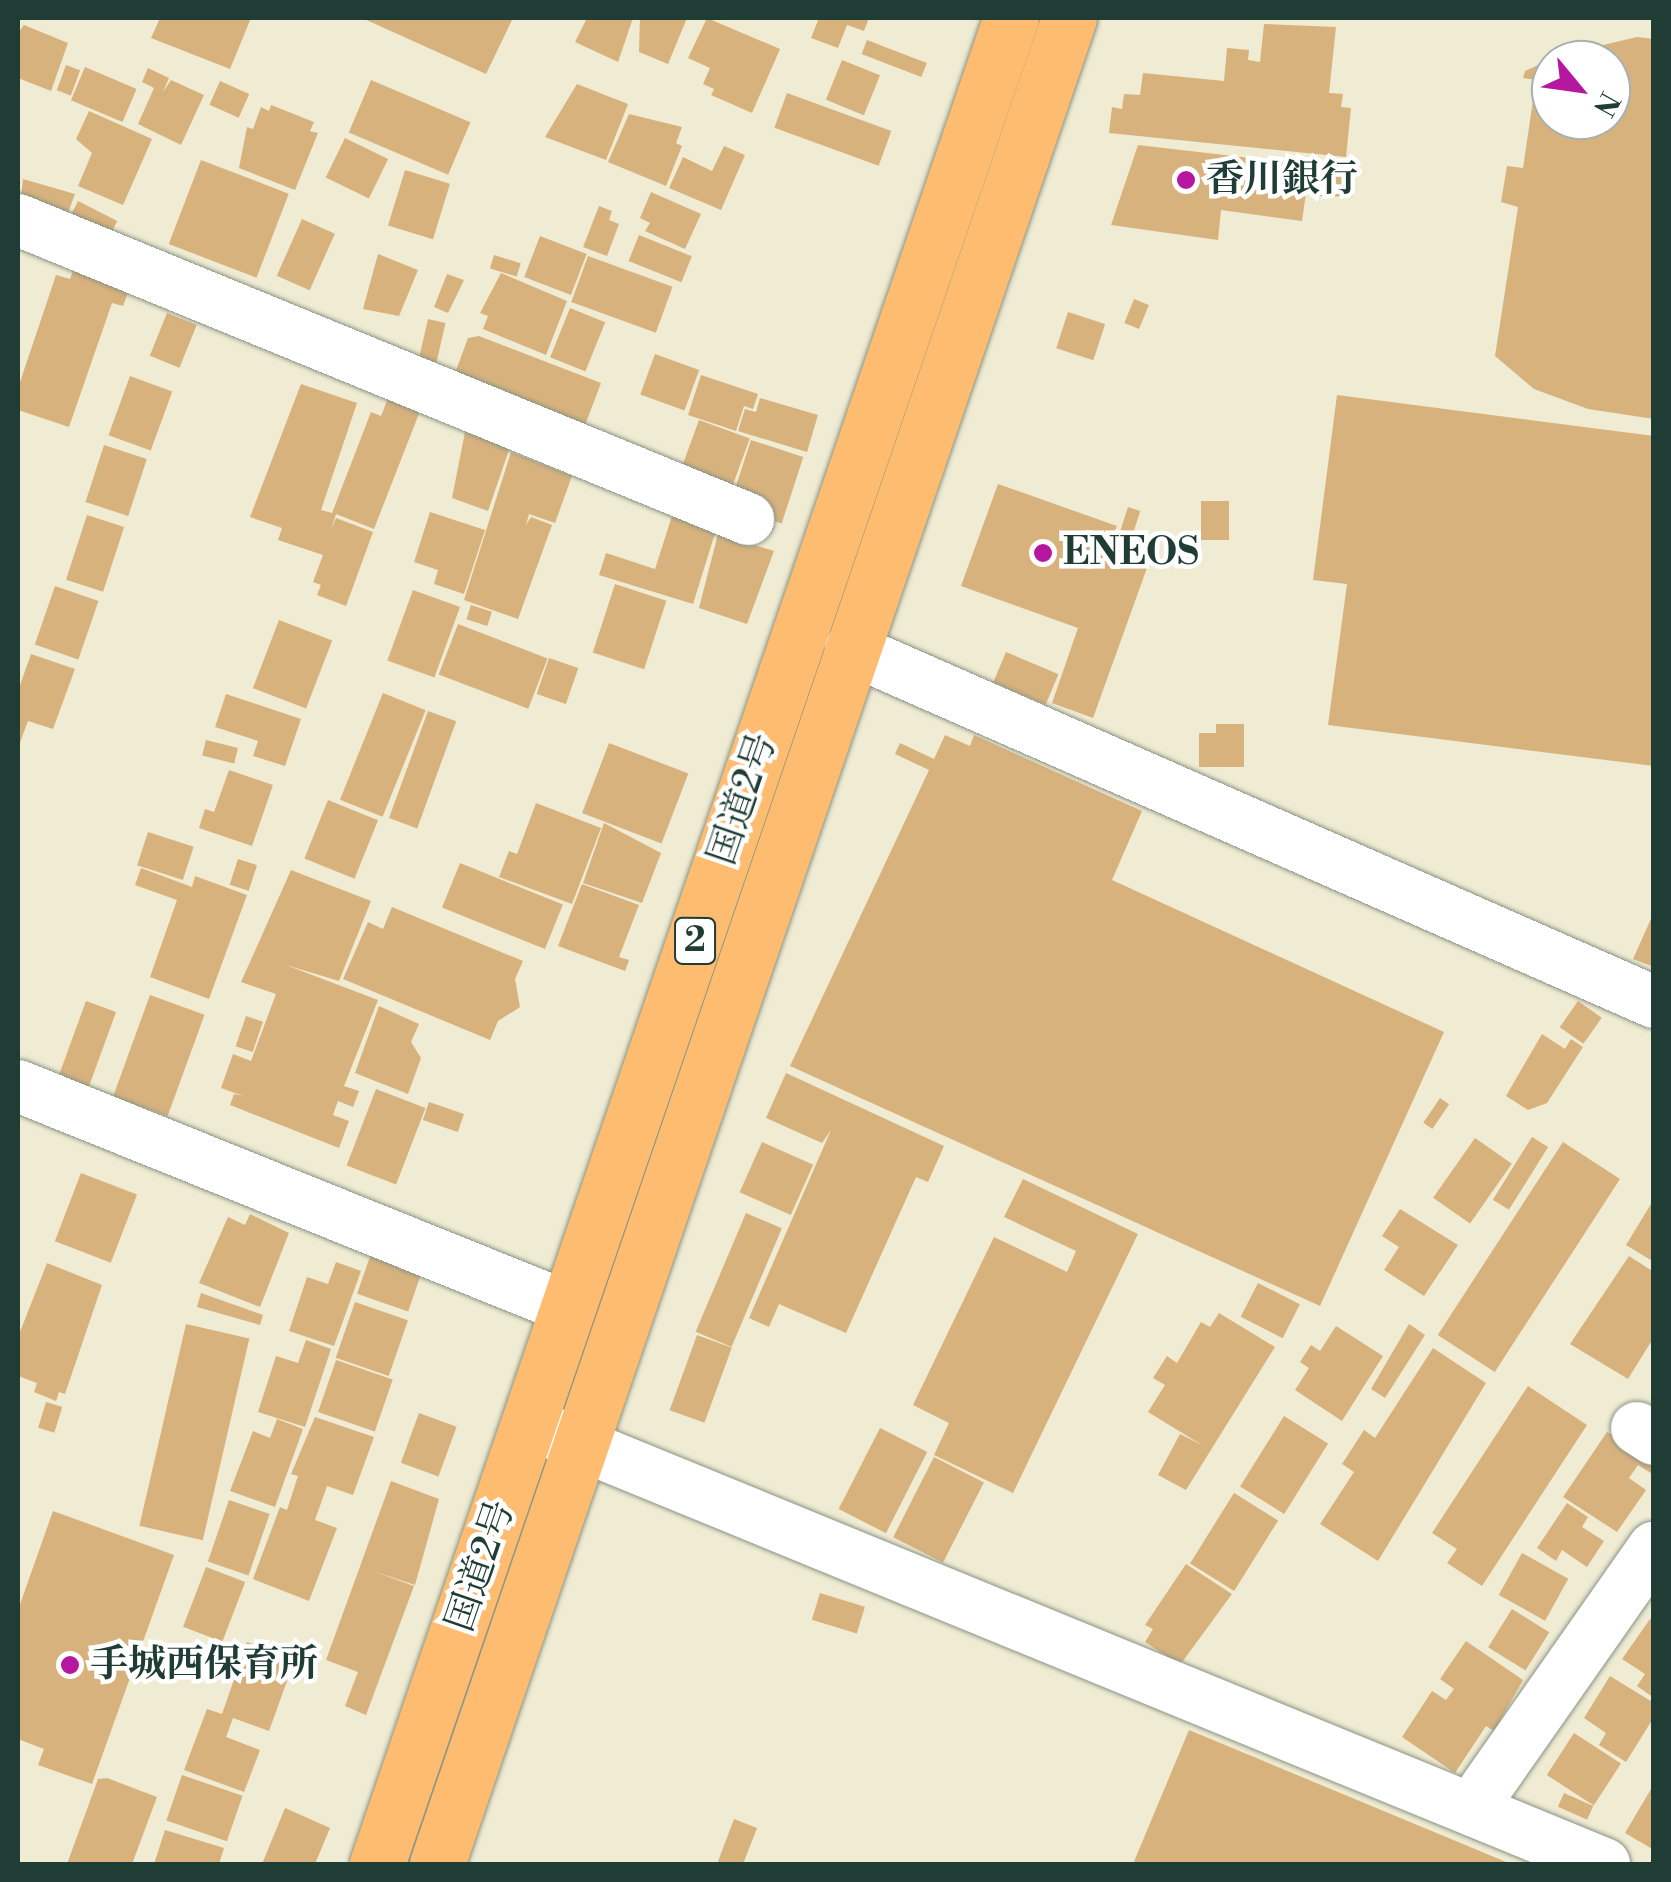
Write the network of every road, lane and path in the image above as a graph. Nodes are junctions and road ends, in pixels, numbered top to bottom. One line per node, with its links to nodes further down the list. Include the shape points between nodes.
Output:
1 (1010, 18): 8 (highway, 国道2号 / 2)
2 (1069, 18): 5 (highway, 国道2号 / 2)
3 (18, 220): 4 (street)
4 (748, 519)
5 (851, 649): 6 (street); 10 (highway, 国道2号 / 2)
6 (1654, 1002)
7 (18, 1086): 8 (street)
8 (570, 1308): 9 (highway, 国道2号 / 2)
9 (529, 1424): 10 (street); 13 (highway, 国道2号 / 2)
10 (583, 1446): 12 (street); 14 (highway, 国道2号 / 2)
11 (1654, 1548): 12 (street)
12 (1471, 1810): 15 (street)
13 (377, 1864)
14 (436, 1864)
15 (1604, 1864)

